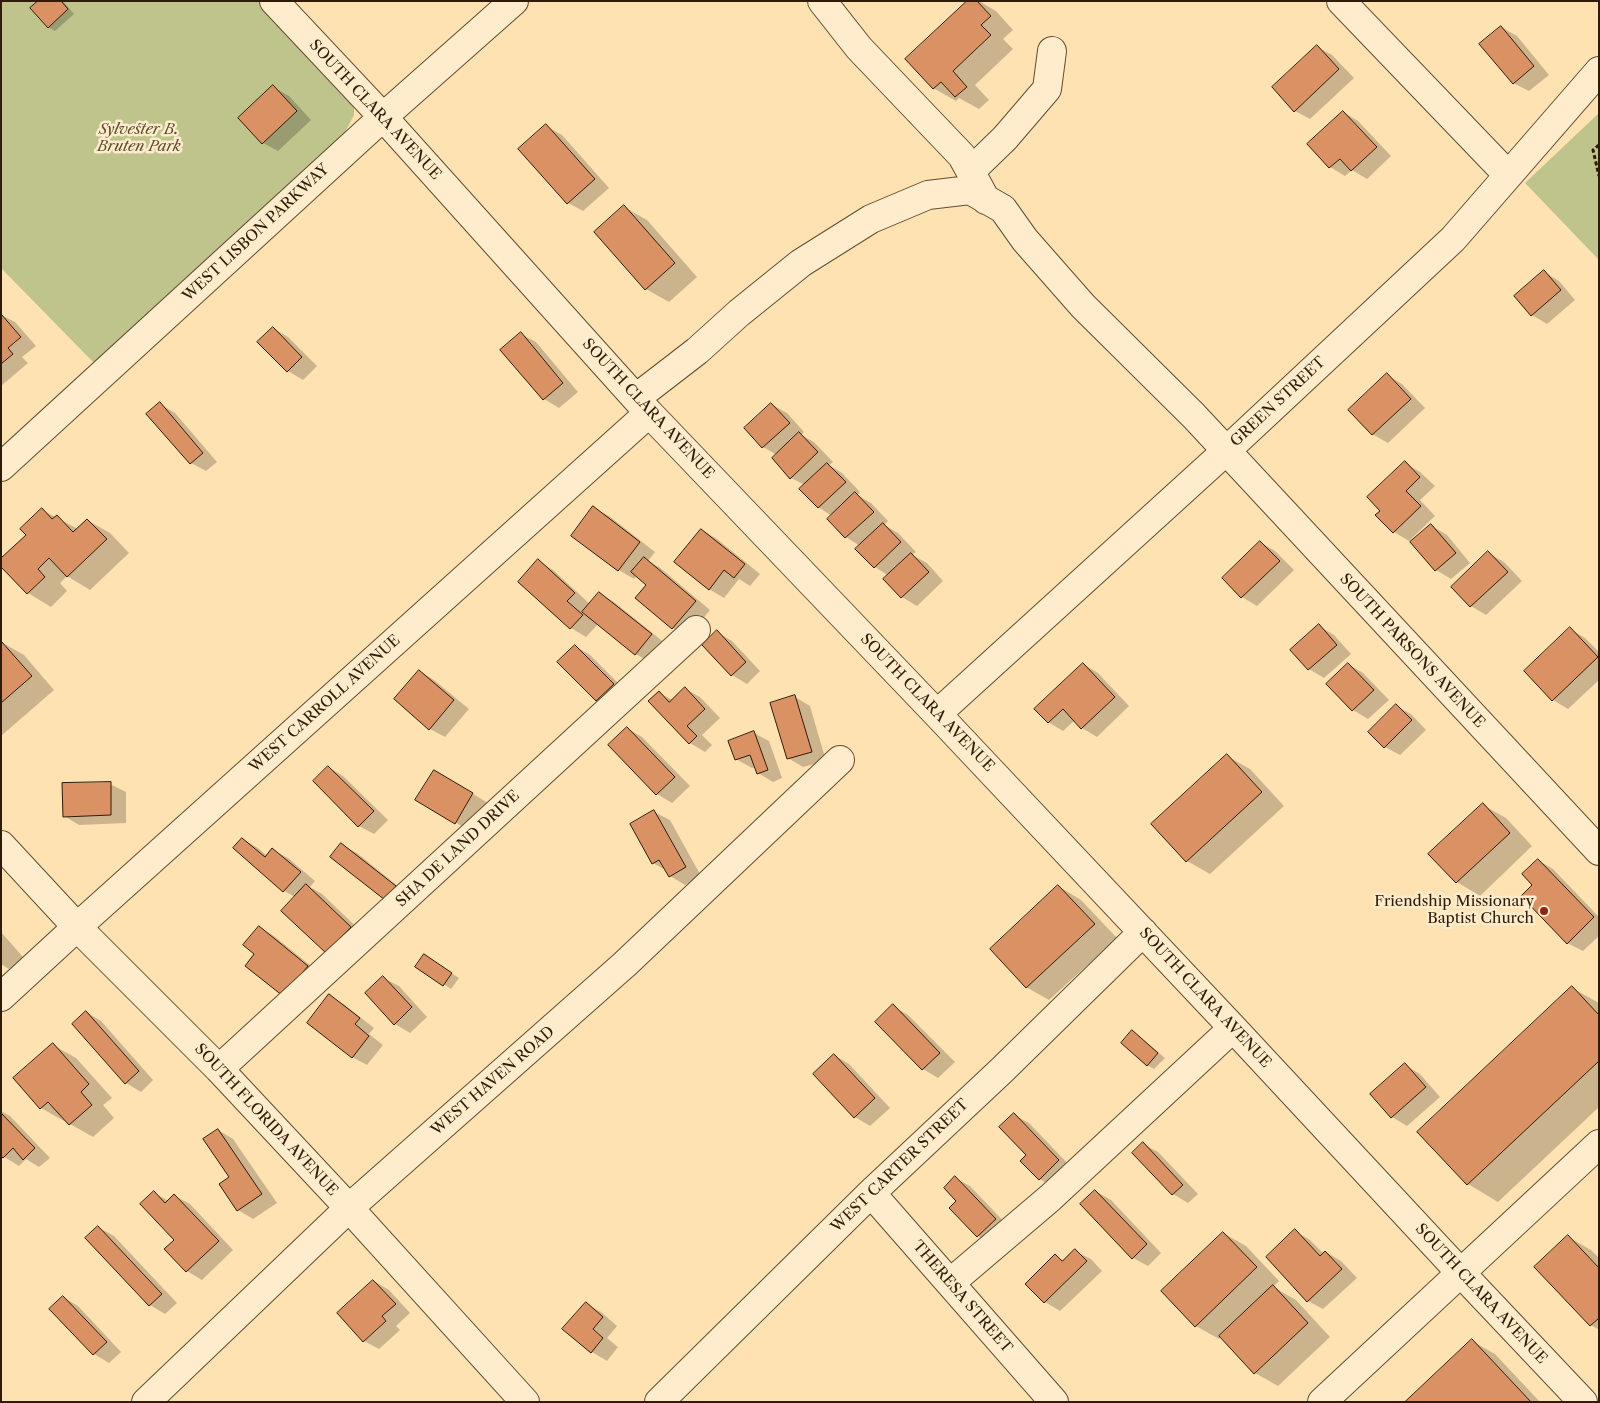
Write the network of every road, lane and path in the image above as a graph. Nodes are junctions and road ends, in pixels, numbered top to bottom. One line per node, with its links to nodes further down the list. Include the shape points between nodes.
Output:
1 (274, 1): 7 (street, SOUTH CLARA AVENUE)
2 (514, 1): 7 (street, WEST LISBON PARKWAY)
3 (822, 1): 9 (street, via 859,48 962,156)
4 (1341, 1): 10 (street)
5 (1052, 51): 9 (street, via 1047,89 1005,138)
6 (1599, 71): 10 (street, GREEN STREET)
7 (383, 117): 13 (street, SOUTH CLARA AVENUE); 15 (street, WEST LISBON PARKWAY)
8 (1599, 145): 11 (path, via 1593,150)
9 (971, 171): 12 (street)
10 (1508, 175): 14 (street, GREEN STREET, via 1453,239)
11 (1599, 176)
12 (986, 200): 13 (street, WEST CARROLL AVENUE, via 970,190 928,195 871,219 801,263 738,313); 14 (street, SOUTH PARSONS AVENUE, via 1003,210 1083,306)
13 (643, 405): 17 (street, SOUTH CLARA AVENUE); 21 (street, WEST CARROLL AVENUE)
14 (1226, 451): 17 (street, GREEN STREET); 20 (street, SOUTH PARSONS AVENUE)
15 (1, 467)
16 (696, 630): 25 (street, SHA DE LAND DRIVE)
17 (937, 714): 22 (street, SOUTH CLARA AVENUE)
18 (840, 760): 28 (street, WEST HAVEN ROAD, via 625,964)
19 (1, 845): 21 (street, SOUTH FLORIDA AVENUE)
20 (1599, 851)
21 (77, 927): 23 (street, WEST CARROLL AVENUE); 25 (street, SOUTH FLORIDA AVENUE)
22 (1143, 932): 24 (street, SOUTH CLARA AVENUE); 27 (street, WEST CARTER STREET)
23 (1, 997)
24 (1233, 1028): 29 (street, SOUTH CLARA AVENUE); 30 (street, via 1050,1198)
25 (219, 1069): 28 (street, SOUTH FLORIDA AVENUE)
26 (1599, 1144): 29 (street)
27 (871, 1193): 30 (street, THERESA STREET); 33 (street, WEST CARTER STREET)
28 (349, 1208): 31 (street, WEST HAVEN ROAD); 32 (street, SOUTH FLORIDA AVENUE)
29 (1460, 1272): 35 (street); 36 (street, SOUTH CLARA AVENUE)
30 (950, 1283): 34 (street, THERESA STREET)
31 (146, 1402)
32 (525, 1402)
33 (659, 1402)
34 (1054, 1402)
35 (1322, 1402)
36 (1583, 1402)

